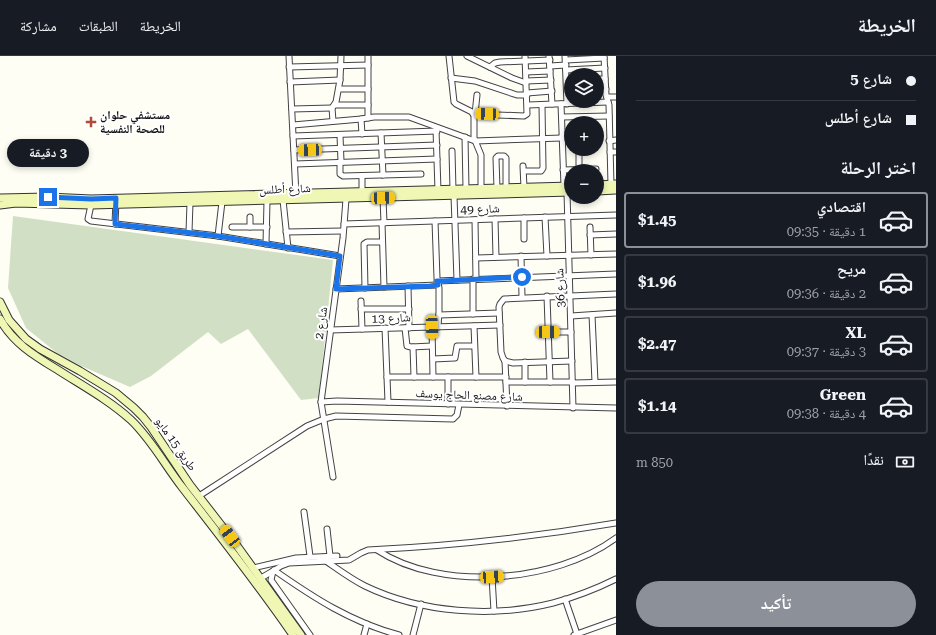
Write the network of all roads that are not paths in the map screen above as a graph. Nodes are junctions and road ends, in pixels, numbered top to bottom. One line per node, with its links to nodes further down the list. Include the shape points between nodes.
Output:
1 (289, 56): 13 (street)
2 (341, 56): 11 (street)
3 (368, 56): 12 (street)
4 (448, 56): 17 (street)
5 (467, 56): 7 (street)
6 (604, 57): 10 (street); 15 (street)
7 (475, 58): 14 (street)
8 (526, 59): 9 (street); 14 (street, via 497,63); 16 (street)
9 (550, 63): 10 (street); 16 (street); 20 (street)
10 (566, 63): 15 (street)
11 (341, 65): 12 (street); 13 (street); 19 (street)
12 (368, 65): 24 (street)
13 (289, 67): 21 (street)
14 (490, 67): 22 (street)
15 (605, 68): 18 (street)
16 (526, 72): 22 (street)
17 (451, 78): 27 (street, via 474,81 517,94); 39 (street, via 454,103)
18 (605, 79): 25 (street)
19 (340, 80): 21 (street); 23 (street)
20 (551, 80): 22 (street); 26 (street)
21 (290, 82): 38 (street)
22 (526, 82): 27 (street)
23 (339, 89): 24 (street); 37 (street)
24 (368, 89): 34 (street)
25 (606, 89): 31 (street)
26 (552, 92): 27 (street); 32 (street)
27 (527, 94): 35 (street)
28 (477, 95): 39 (street)
29 (616, 97): 31 (street)
30 (604, 100): 31 (street)
31 (607, 100): 41 (street)
32 (552, 104): 33 (street); 36 (street)
33 (564, 104): 42 (street, شارع 36)
34 (368, 105): 37 (street); 43 (street)
35 (528, 105): 36 (street); 39 (street, via 528,112 524,116)
36 (542, 105): 54 (street)
37 (334, 107): 38 (street); 45 (street)
38 (292, 109): 46 (street)
39 (474, 114): 56 (street)
40 (604, 116): 41 (street)
41 (609, 116): 57 (street)
42 (562, 117): 53 (street, شارع 36)
43 (368, 118): 44 (street); 47 (street, via 410,117)
44 (361, 120): 45 (street); 49 (street)
45 (332, 121): 46 (street)
46 (293, 125): 51 (street)
47 (436, 129): 48 (street); 52 (street); 58 (street)
48 (381, 133): 49 (street); 59 (street)
49 (362, 134): 50 (street)
50 (340, 135): 51 (street); 60 (street)
51 (293, 136): 61 (street)
52 (465, 137): 56 (street); 78 (street)
53 (562, 137): 54 (street); 69 (street, شارع 36)
54 (542, 139): 56 (street); 77 (street, via 542,170 523,168)
55 (616, 140): 57 (street)
56 (475, 141): 79 (street, via 480,155)
57 (609, 141): 63 (street)
58 (437, 145): 59 (street); 65 (street)
59 (382, 147): 60 (street); 66 (street)
60 (341, 148): 61 (street); 67 (street)
61 (294, 150): 68 (street)
62 (452, 151): 86 (street)
63 (610, 152): 64 (street); 75 (street)
64 (616, 152)
65 (437, 159): 66 (street); 85 (street)
66 (382, 161): 67 (street); 72 (street)
67 (341, 162): 68 (street); 73 (street, via 342,176)
68 (295, 164): 87 (street)
69 (563, 170): 71 (street, شارع 36)
70 (421, 174): 72 (street)
71 (564, 174)
72 (383, 175): 73 (street)
73 (362, 176): 84 (street)
74 (604, 185): 75 (street)
75 (614, 186): 83 (street)
76 (506, 188): 77 (street, شارع أطلس); 80 (street, شارع أطلس); 80 (street, via 506,158 499,155 496,159)
77 (524, 188): 82 (street, شارع أطلس)
78 (466, 189): 79 (street, شارع أطلس); 86 (street, شارع أطلس)
79 (481, 189): 80 (street, شارع أطلس)
80 (497, 189)
81 (564, 189): 86 (street, شارع أطلس)
82 (564, 189)
83 (604, 189)
84 (362, 192): 85 (street, شارع أطلس); 87 (street, شارع أطلس)
85 (438, 193): 86 (street, شارع أطلس); 89 (street, شارع أطلس)
86 (453, 193): 105 (street)
87 (297, 197): 90 (street, شارع أطلس); 91 (street, شارع أطلس); 92 (street, شارع أطلس)
88 (0, 198): 92 (street, شارع أطلس)
89 (383, 198): 90 (street, شارع أطلس); 108 (street)
90 (346, 199): 110 (street, شارع 2)
91 (283, 200): 93 (street, شارع أطلس); 117 (street)
92 (116, 201): 95 (street, شارع أطلس); 98 (street, شارع أطلس); 109 (street)
93 (267, 201): 94 (street, شارع أطلس); 114 (street)
94 (222, 202): 95 (street, شارع أطلس); 120 (street)
95 (190, 203): 116 (street)
96 (568, 204): 101 (street, شارع 36)
97 (0, 205): 98 (street, شارع أطلس)
98 (91, 205): 109 (street, via 88,217 90,221)
99 (616, 215): 101 (street, شارع 49)
100 (250, 216): 112 (street)
101 (568, 216): 102 (street, شارع 49); 126 (street, شارع 36)
102 (545, 217): 103 (street, شارع 49); 130 (street)
103 (524, 218): 104 (street, شارع 49); 121 (street)
104 (495, 219): 106 (street, شارع 49); 131 (street)
105 (455, 220): 106 (street, شارع 49); 107 (street, شارع 49); 137 (street)
106 (475, 220): 132 (street)
107 (435, 221): 108 (street, شارع 49); 138 (street)
108 (383, 223): 110 (street, شارع 49); 122 (street)
109 (115, 224): 116 (street)
110 (344, 224): 115 (street, شارع 2)
111 (232, 226): 112 (street)
112 (250, 227): 114 (street)
113 (590, 227): 119 (street)
114 (267, 228): 123 (street)
115 (343, 231): 117 (street); 128 (street, شارع 2)
116 (189, 232): 120 (street)
117 (286, 232): 124 (street)
118 (616, 234): 119 (street)
119 (590, 235): 127 (street)
120 (218, 236): 123 (street)
121 (524, 239)
122 (382, 242): 140 (street); 141 (street, via 364,244)
123 (266, 244): 124 (street)
124 (288, 248): 128 (street)
125 (616, 254): 127 (street)
126 (569, 255): 127 (street); 130 (street); 134 (street, شارع 36)
127 (591, 255)
128 (340, 256): 142 (street, شارع 2)
129 (521, 256): 130 (street); 131 (street); 135 (street)
130 (547, 256)
131 (496, 257): 132 (street)
132 (476, 258): 136 (street)
133 (616, 274): 134 (street)
134 (570, 275): 135 (street); 145 (street, شارع 36)
135 (522, 277): 136 (street); 146 (street)
136 (474, 279): 137 (street); 154 (street)
137 (457, 280): 138 (street)
138 (438, 283): 139 (street); 153 (street)
139 (408, 286): 140 (street); 150 (street)
140 (384, 287): 141 (street)
141 (365, 288): 142 (street)
142 (336, 289): 165 (street, شارع 2)
143 (616, 294): 145 (street)
144 (547, 296): 145 (street); 146 (street); 166 (street)
145 (570, 296): 156 (street, شارع 36)
146 (522, 297): 151 (street, via 501,301)
147 (361, 301): 149 (street)
148 (0, 302): 168 (street, طريق 15 مايو, via 14,327)
149 (361, 309): 150 (street); 164 (street)
150 (408, 309): 163 (street)
151 (500, 313): 154 (street); 158 (street)
152 (616, 313): 155 (street)
153 (439, 314): 154 (street); 161 (street)
154 (473, 314)
155 (592, 315): 156 (street); 187 (street)
156 (571, 316): 167 (street, شارع 36)
157 (1, 322): 172 (street, طريق 15 مايو)
158 (500, 325): 159 (street, شارع 13); 174 (street, via 501,355)
159 (474, 326): 161 (street, شارع 13); 170 (street)
160 (432, 327): 161 (street, شارع 13); 163 (street, شارع 13); 169 (street)
161 (438, 327)
162 (385, 328): 163 (street, شارع 13); 164 (street, شارع 13); 178 (street)
163 (407, 328): 171 (street, via 406,344)
164 (362, 329): 165 (street, شارع 13)
165 (330, 330): 189 (street, شارع 2)
166 (548, 332): 167 (street); 177 (street)
167 (571, 332): 175 (street, شارع 36)
168 (33, 345): 172 (street); 198 (street, طريق 15 مايو, via 100,383 134,408 151,426)
169 (432, 346): 171 (street); 173 (street)
170 (474, 346): 173 (street, via 457,346 454,358); 182 (street)
171 (413, 347): 179 (street)
172 (26, 350): 218 (street, طريق 15 مايو, via 113,405 137,426)
173 (433, 359): 180 (street)
174 (505, 361): 176 (street); 183 (street)
175 (572, 361): 177 (street); 186 (street, شارع 36)
176 (525, 362): 177 (street); 184 (street)
177 (549, 362): 185 (street)
178 (387, 377): 179 (street); 190 (street)
179 (414, 377): 180 (street)
180 (433, 377): 181 (street)
181 (448, 377): 182 (street); 191 (street)
182 (476, 377): 183 (street)
183 (506, 379): 184 (street); 193 (street)
184 (525, 382): 185 (street)
185 (550, 382): 186 (street)
186 (573, 382): 187 (street); 194 (street, شارع 36)
187 (595, 382): 188 (street)
188 (616, 382)
189 (321, 402): 190 (street, شارع مصنع الحاج يوسف); 196 (street, شارع 2)
190 (388, 402): 191 (street, شارع مصنع الحاج يوسف)
191 (448, 404): 192 (street, شارع مصنع الحاج يوسف)
192 (459, 405): 193 (street, شارع مصنع الحاج يوسف); 196 (street, via 457,415 453,419 344,416)
193 (507, 406): 194 (street, شارع مصنع الحاج يوسف)
194 (573, 408): 195 (street, شارع مصنع الحاج يوسف)
195 (616, 408)
196 (324, 419): 197 (street, شارع 2); 198 (street, via 300,431)
197 (333, 478)
198 (199, 496): 208 (street, طريق 15 مايو)
199 (304, 512): 204 (street)
200 (616, 523): 203 (street, via 505,539)
201 (327, 529): 205 (street)
202 (616, 538): 210 (street, via 593,553 565,565 524,574)
203 (377, 550): 207 (street, via 365,551 349,560); 210 (street, via 402,563 439,573)
204 (310, 556): 205 (street); 208 (street)
205 (330, 556): 206 (street)
206 (337, 556)
207 (326, 561): 209 (street, via 289,563); 214 (street, via 366,586)
208 (253, 568): 211 (street, طريق 15 مايو)
209 (274, 571): 211 (street); 217 (street, via 320,601); 220 (street, via 271,576 273,583)
210 (492, 577): 215 (street)
211 (261, 578): 219 (street, طريق 15 مايو)
212 (616, 579): 213 (street)
213 (565, 600): 215 (street, via 528,608); 224 (street)
214 (420, 604): 215 (street, via 461,610); 223 (street)
215 (494, 610)
216 (616, 620): 224 (street)
217 (367, 624): 221 (street); 222 (street)
218 (293, 635)
219 (301, 635)
220 (310, 635)
221 (364, 635)
222 (399, 635)
223 (413, 635)
224 (576, 635)

